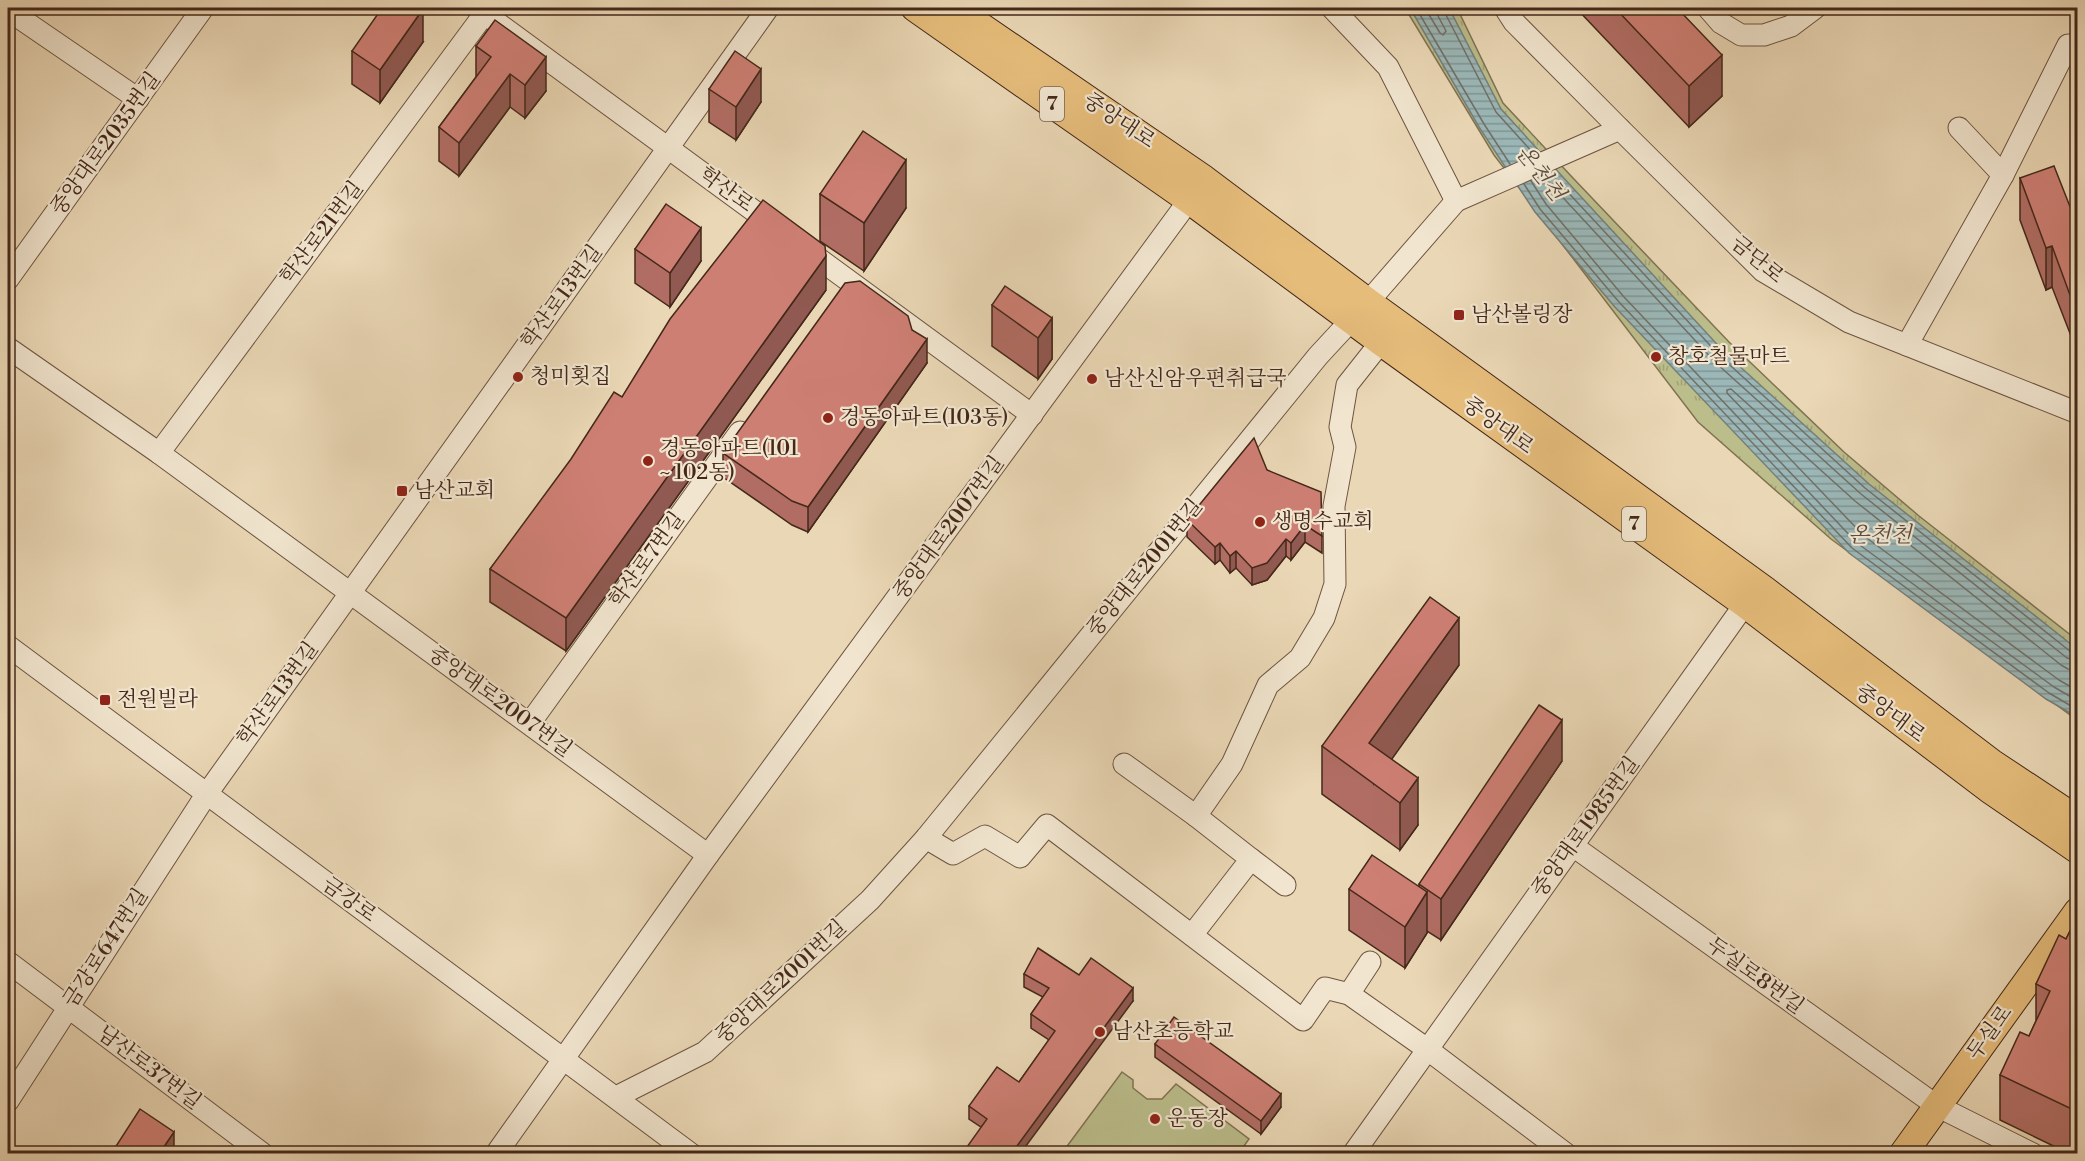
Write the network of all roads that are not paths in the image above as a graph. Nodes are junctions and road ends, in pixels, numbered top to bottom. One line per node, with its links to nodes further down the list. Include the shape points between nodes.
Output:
1 (203, 8): 12 (street, 중앙대로2035번길)
2 (768, 8): 15 (street)
3 (915, 8): 17 (main road, 중앙대로 / 7)
4 (954, 8): 17 (main road, 중앙대로 / 7)
5 (1332, 8): 18 (street, via 1388,67)
6 (1505, 8): 14 (street, 금단로)
7 (1708, 8): 8 (street, via 1721,23 1742,35 1764,35 1791,26)
8 (1815, 8)
9 (8, 10): 12 (street)
10 (481, 10): 15 (street, 학산로); 29 (street, 학산로21번길)
11 (2068, 45): 16 (street)
12 (138, 99): 19 (street, 중앙대로2035번길)
13 (1959, 128): 16 (street)
14 (1620, 129): 18 (street); 24 (street, 금단로, via 1763,271 1849,322)
15 (669, 148): 20 (street, 학산로); 30 (street, 학산로13번길)
16 (2003, 175): 24 (street)
17 (1196, 190): 22 (main road, 중앙대로 / 7); 28 (street, 중앙대로2007번길)
18 (1456, 201): 22 (street)
19 (8, 279)
20 (849, 280): 21 (street); 28 (street, 학산로)
21 (835, 300)
22 (1360, 311): 23 (main road, 중앙대로 / 7); 37 (main road, 중앙대로 / 7, via 1766,591 1992,764); 38 (street, 중앙대로2001번길, via 1318,356)
23 (1381, 342): 31 (main road, 중앙대로 / 7); 36 (street, via 1347,385 1340,427 1344,447 1334,507 1335,584 1324,618 1300,658 1268,685 1232,764)
24 (1907, 345): 26 (street, 금단로)
25 (8, 348): 29 (street)
26 (2078, 412)
27 (752, 415): 33 (street, 학산로7번길)
28 (1032, 415): 41 (street, 중앙대로2007번길)
29 (159, 453): 30 (street)
30 (350, 593): 33 (street, 중앙대로2007번길); 35 (street, 학산로13번길)
31 (1745, 604): 39 (street, 중앙대로1985번길); 40 (main road, 중앙대로 / 7, via 1989,789)
32 (8, 646): 35 (street, 금강로)
33 (530, 723): 41 (street, 중앙대로2007번길)
34 (1124, 764): 36 (street)
35 (206, 795): 49 (street, 금강로647번길); 51 (street, 금강로)
36 (1196, 816): 42 (street)
37 (2078, 820)
38 (926, 838): 45 (street, via 953,854 985,836 1020,857 1047,825); 52 (street, 중앙대로2001번길, via 870,900 705,1052)
39 (1573, 846): 50 (street, 중앙대로1985번길); 54 (street, 두실로8번길)
40 (2078, 850)
41 (708, 855): 51 (street, 중앙대로2007번길)
42 (1251, 859): 43 (street); 45 (street)
43 (1285, 885)
44 (2078, 912): 54 (main road, 두실로)
45 (1192, 935): 48 (street, via 1303,1020 1325,988)
46 (8, 962): 49 (street, 남산로37번길)
47 (1370, 962): 48 (street)
48 (1349, 994): 50 (street)
49 (68, 1007): 53 (street, 금강로647번길); 55 (street, 남산로37번길)
50 (1427, 1049): 58 (street, 중앙대로1985번길); 59 (street)
51 (565, 1059): 52 (street, 금강로); 56 (street, 중앙대로2007번길)
52 (616, 1097): 57 (street, 금강로)
53 (8, 1101)
54 (1937, 1106): 60 (main road, 두실로); 61 (street, 두실로8번길)
55 (263, 1154)
56 (496, 1154)
57 (691, 1154)
58 (1353, 1154)
59 (1566, 1154)
60 (1903, 1154)
61 (2033, 1154)

